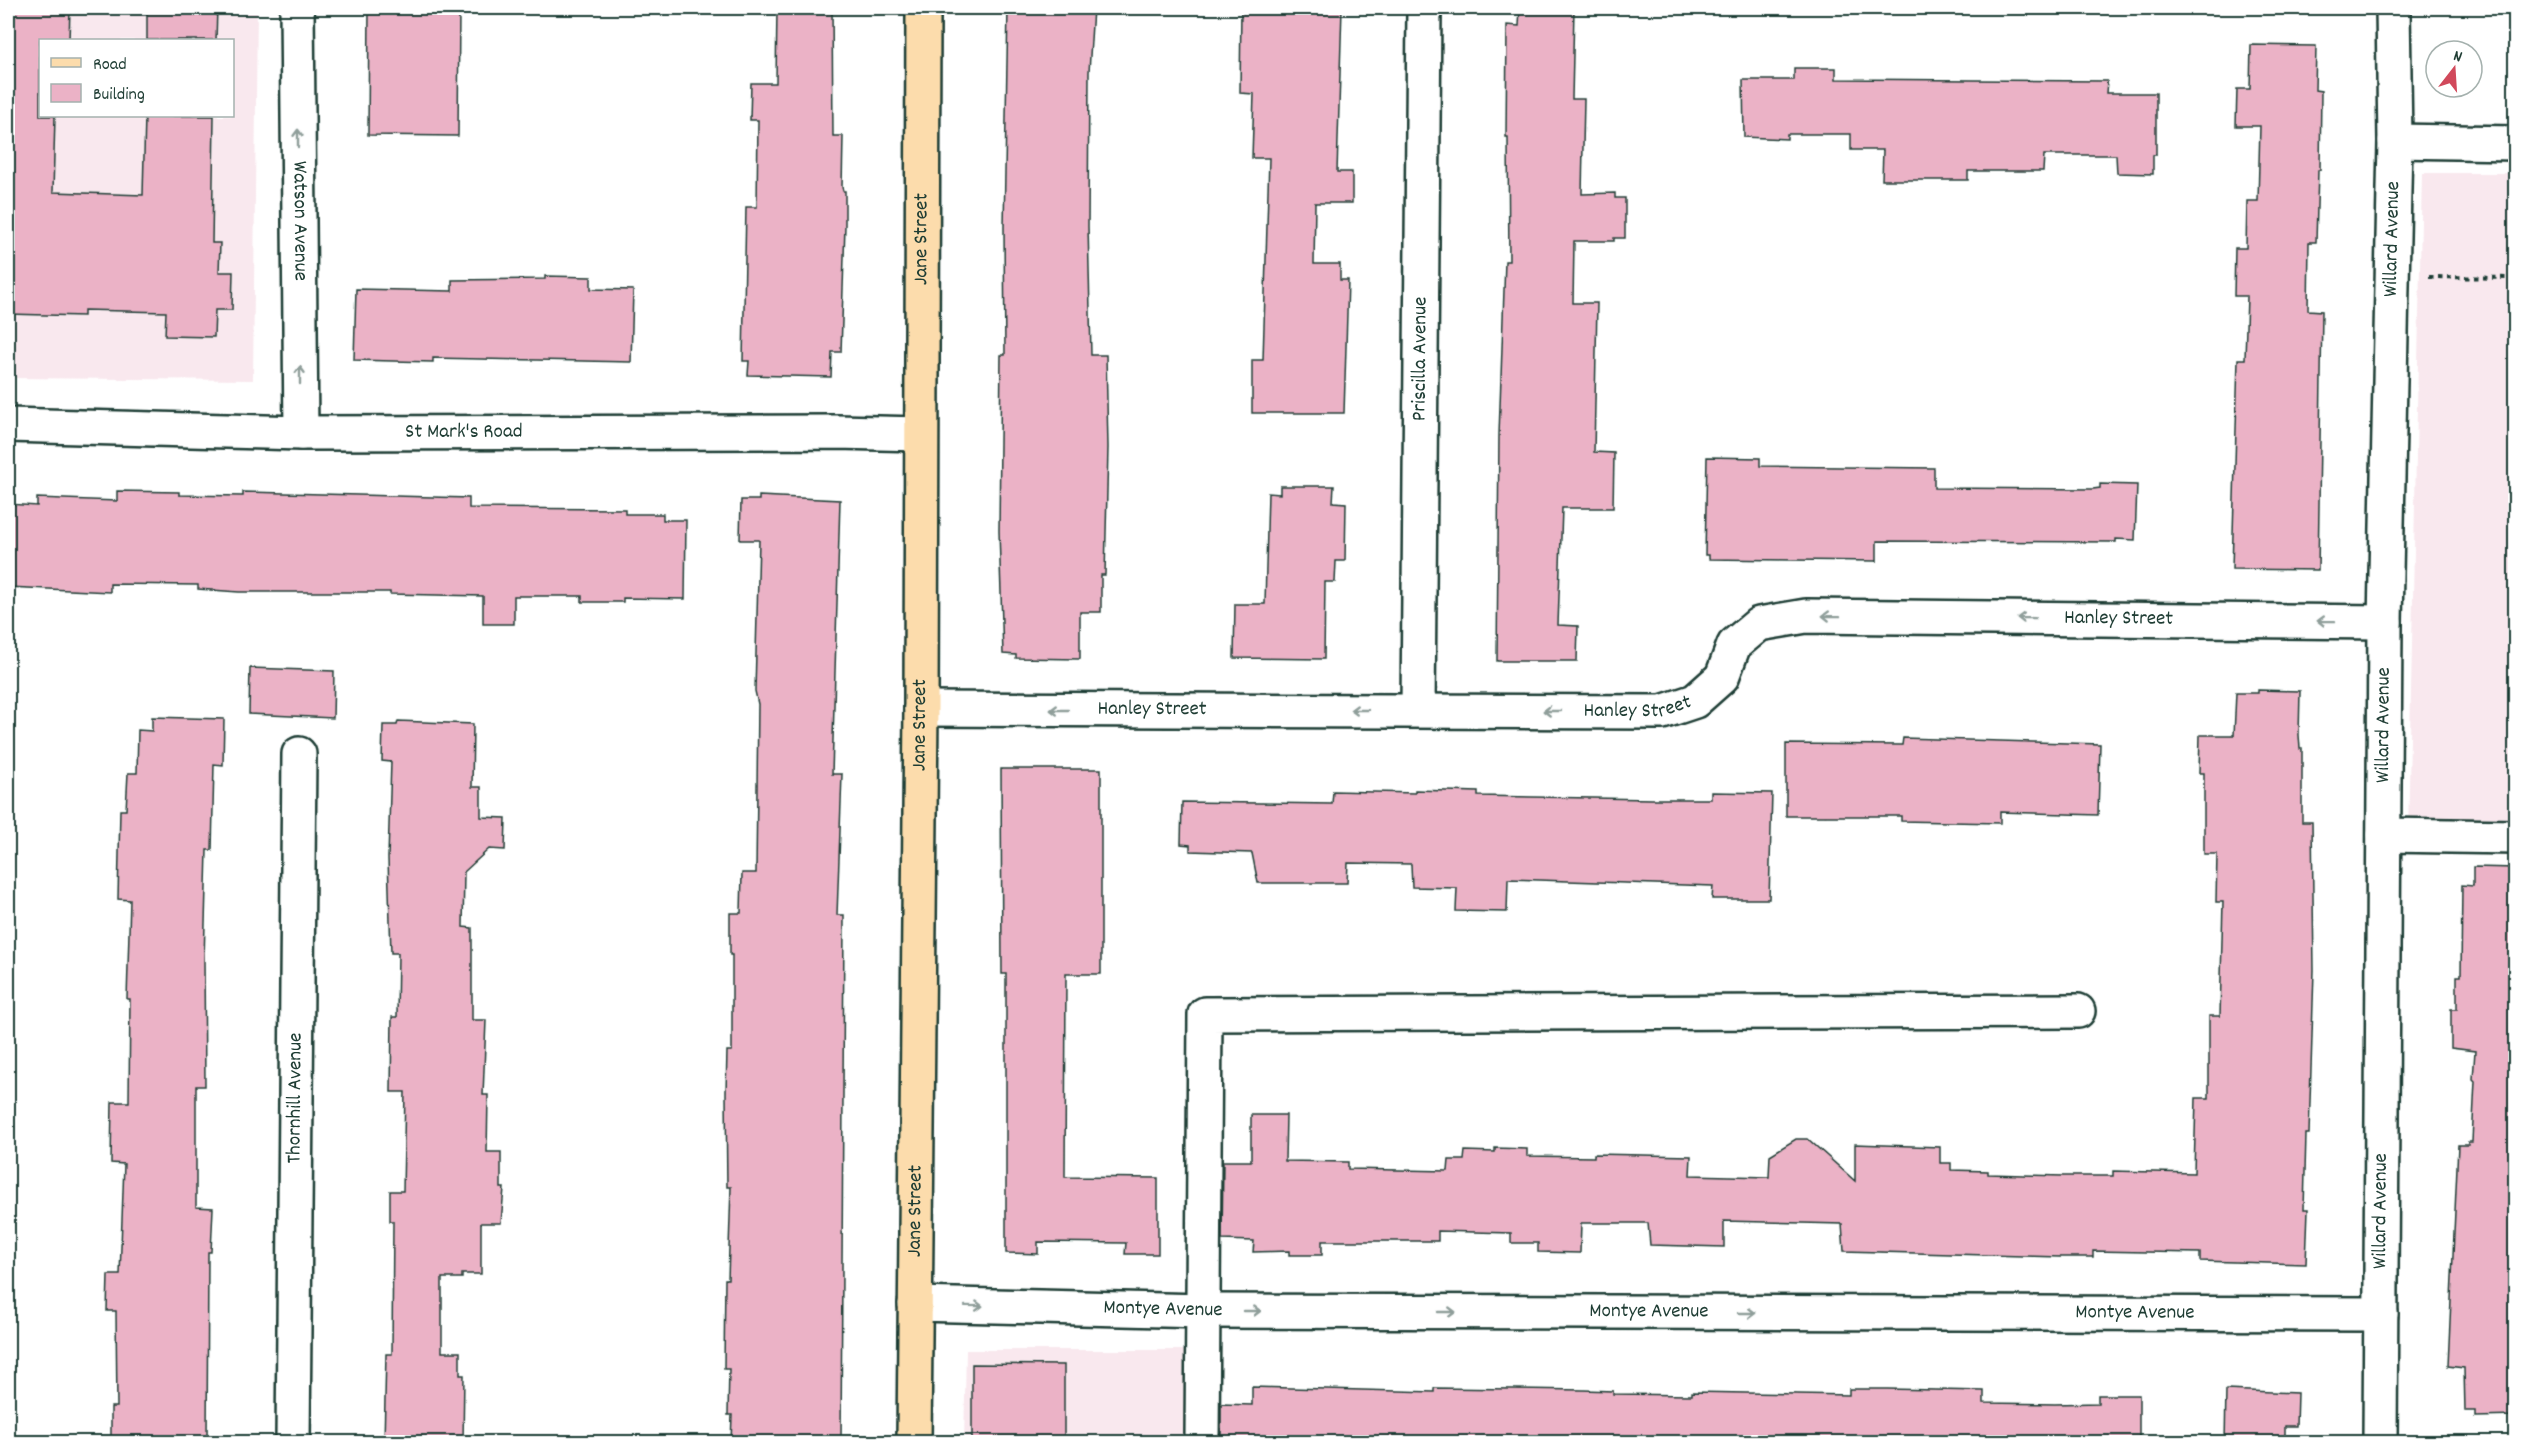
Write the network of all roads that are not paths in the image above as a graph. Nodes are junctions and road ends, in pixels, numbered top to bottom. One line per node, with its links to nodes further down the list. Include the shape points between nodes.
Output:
1 (297, 8): 8 (street, Watson Avenue, one-way to 1)
2 (923, 8): 9 (main road, Jane Street)
3 (1424, 8): 12 (street, Priscilla Avenue)
4 (2393, 8): 5 (street, Willard Avenue)
5 (2395, 141): 6 (street); 10 (street, Willard Avenue)
6 (2516, 143)
7 (8, 425): 8 (street, St Mark's Road)
8 (301, 433): 9 (street, St Mark's Road)
9 (921, 434): 11 (main road, Jane Street)
10 (2385, 622): 12 (street, Hanley Street, one-way to 12, via 1806,616 1759,624 1734,645 1722,677 1695,701 1662,712); 14 (street, Willard Avenue)
11 (921, 709): 12 (street, Hanley Street, one-way to 11); 17 (main road, Jane Street)
12 (1418, 710)
13 (299, 754): 20 (street, Thornhill Avenue)
14 (2384, 835): 15 (street); 19 (street, Willard Avenue)
15 (2516, 837)
16 (2078, 1011): 18 (street, via 1205,1014)
17 (915, 1304): 18 (street, Montye Avenue, one-way to 18); 21 (main road, Jane Street)
18 (1204, 1311): 19 (street, Montye Avenue, one-way to 19); 22 (street)
19 (2381, 1314): 23 (street, Willard Avenue)
20 (293, 1443)
21 (914, 1443)
22 (1202, 1443)
23 (2380, 1443)

